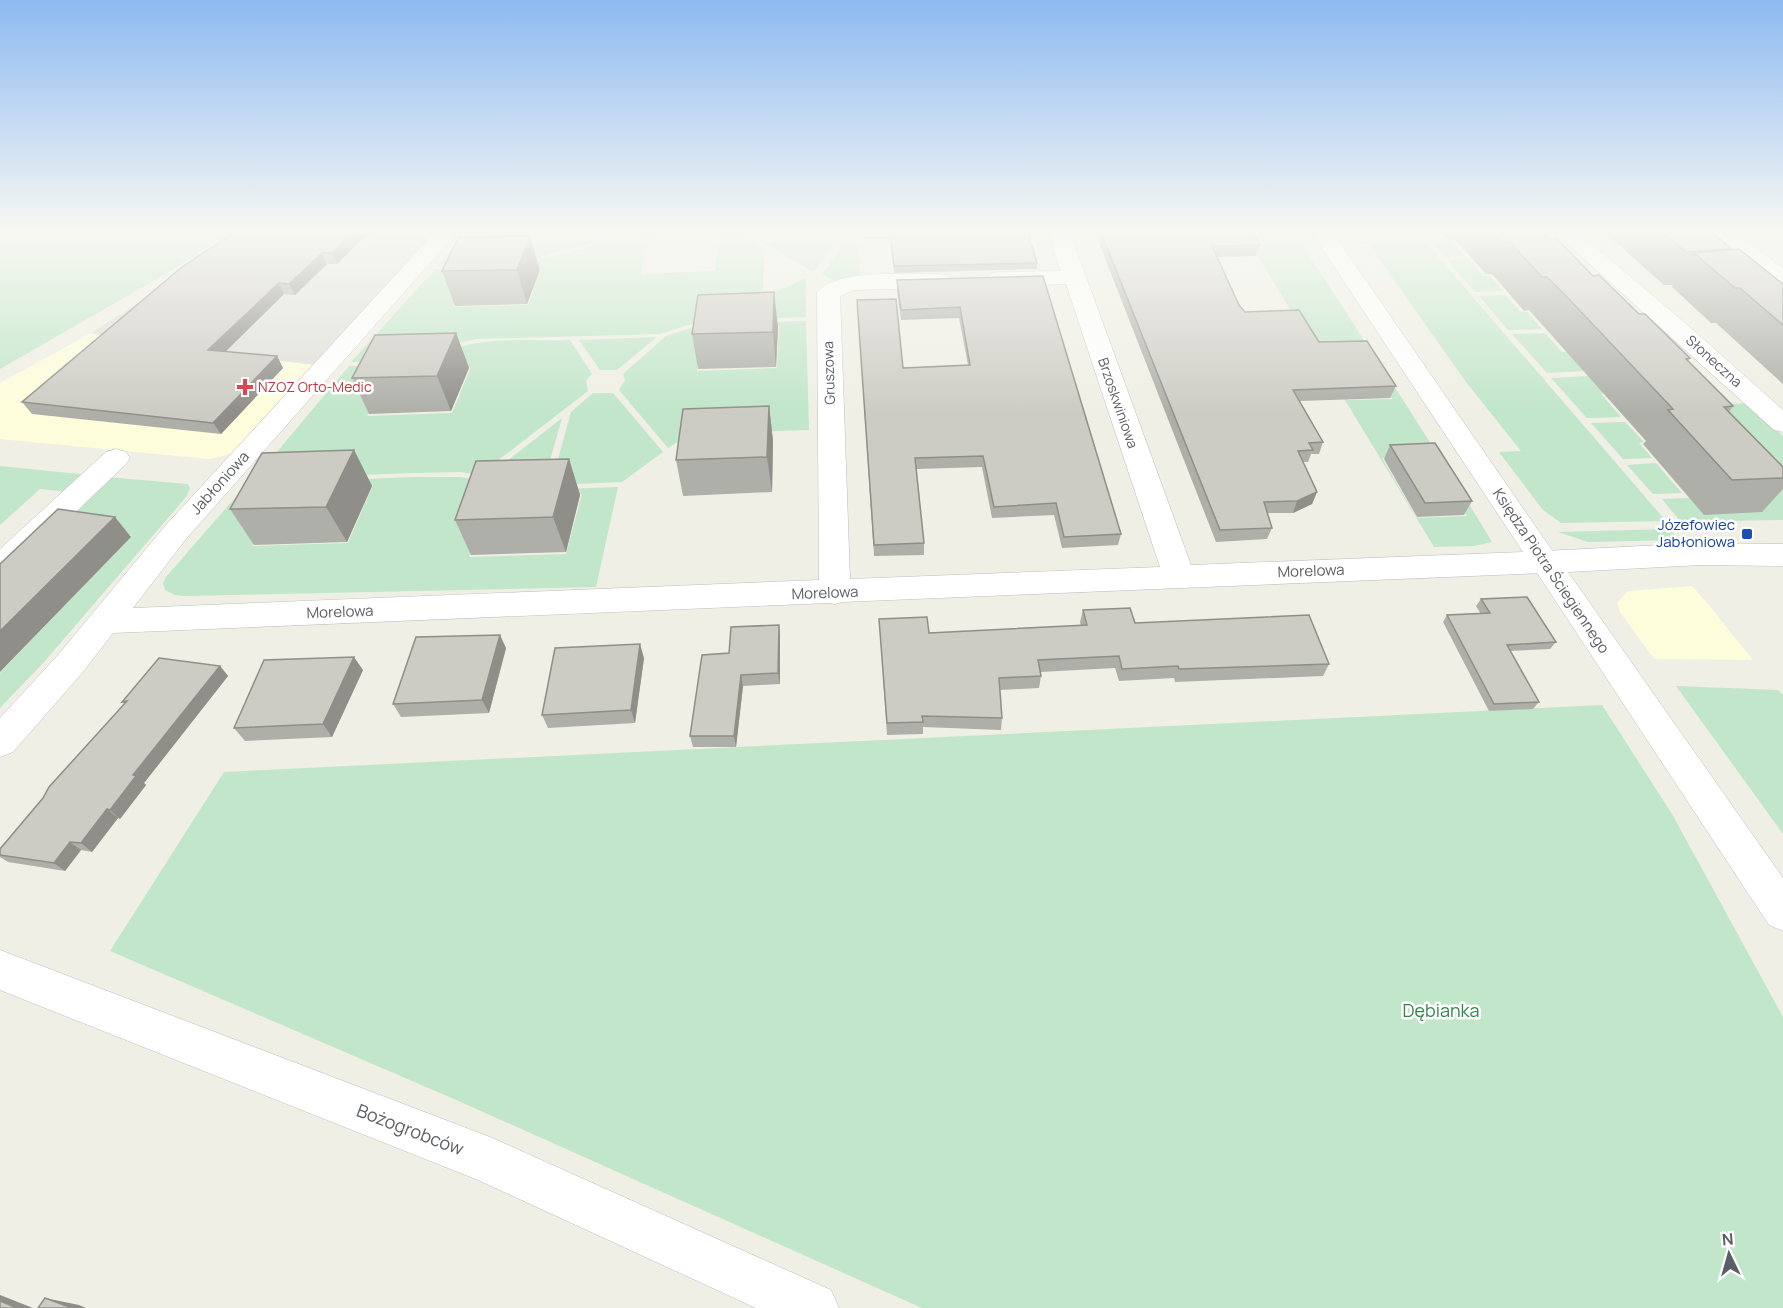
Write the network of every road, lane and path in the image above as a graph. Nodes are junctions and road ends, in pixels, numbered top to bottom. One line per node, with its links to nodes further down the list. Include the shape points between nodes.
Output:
1 (394, 291): 13 (street, Jabłoniowa, via 176,532)
2 (832, 291): 12 (street, Gruszowa, via 828,293)
3 (1078, 291): 11 (street, Brzoskwiniowa)
4 (1361, 291): 9 (street, Księdza Piotra Ściegiennego)
5 (1634, 291): 6 (street, Słoneczna)
6 (1783, 424)
7 (116, 458): 10 (street)
8 (1783, 555): 9 (street, via 1701,554)
9 (1545, 562): 11 (street, Morelowa); 15 (street, Księdza Piotra Ściegiennego)
10 (0, 566)
11 (1179, 576): 12 (street, Morelowa)
12 (835, 593): 13 (street, Morelowa)
13 (105, 621): 14 (street, Jabłoniowa)
14 (0, 742)
15 (1783, 912)
16 (0, 970): 17 (street, Bożogrobców, via 490,1161)
17 (813, 1308)

